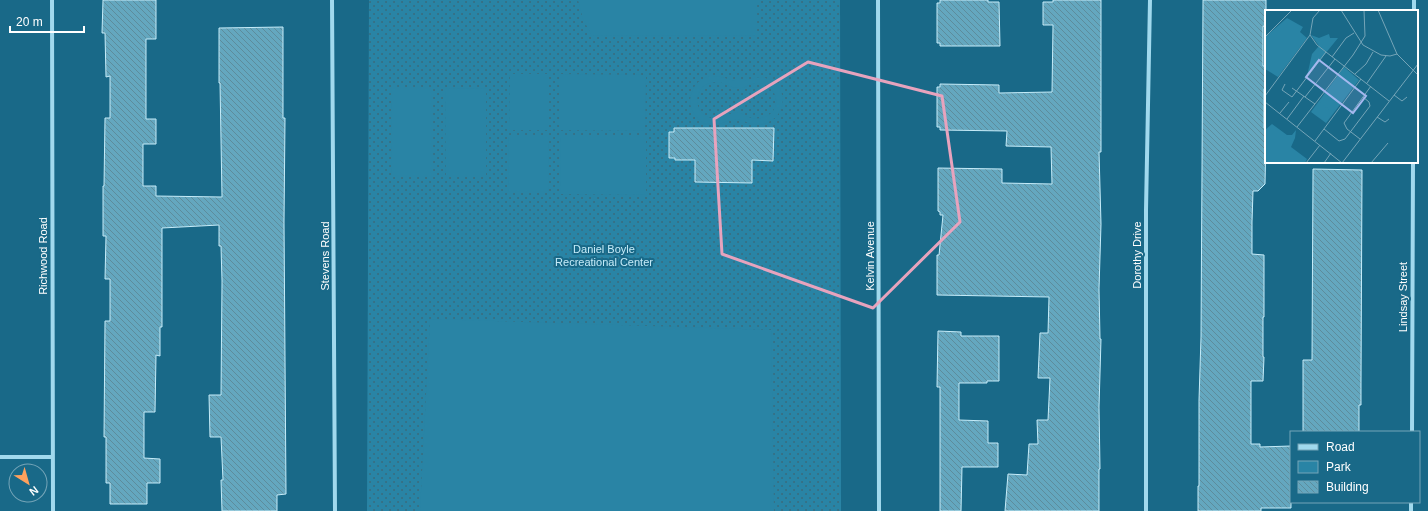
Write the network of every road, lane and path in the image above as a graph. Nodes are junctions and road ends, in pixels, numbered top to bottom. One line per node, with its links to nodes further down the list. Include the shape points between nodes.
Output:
1 (52, 0): 8 (street, Richwood Road)
2 (332, 0): 10 (street, Stevens Road)
3 (878, 0): 11 (street, Kelvin Avenue)
4 (1150, 0): 12 (street, Dorothy Drive, via 1146,210)
5 (1413, 163): 6 (street, Lindsay Street)
6 (1412, 431)
7 (0, 457): 8 (street)
8 (52, 457): 9 (street, Richwood Road)
9 (53, 511)
10 (335, 511)
11 (879, 511)
12 (1146, 511)

